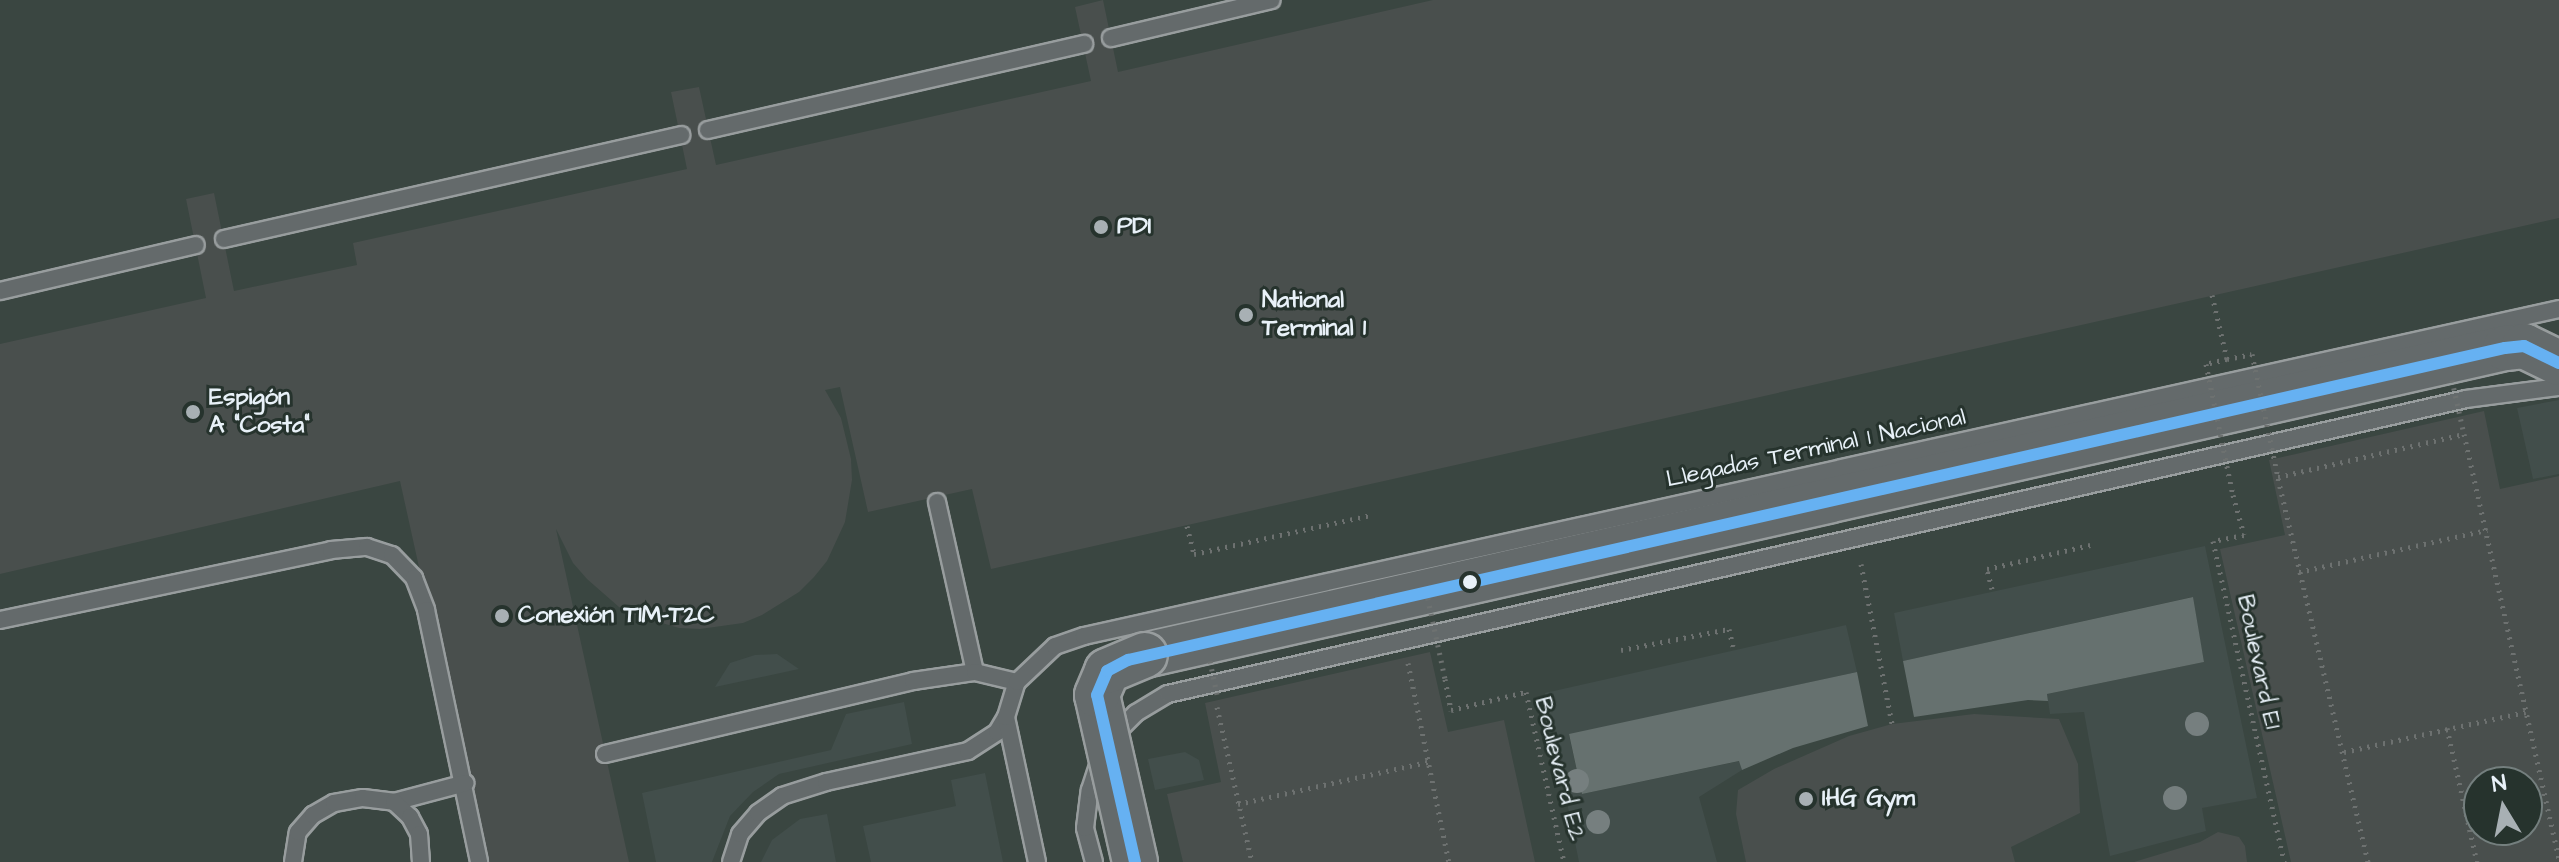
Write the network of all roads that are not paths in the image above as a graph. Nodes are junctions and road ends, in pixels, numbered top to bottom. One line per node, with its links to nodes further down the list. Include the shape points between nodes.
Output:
1 (1272, 0): 2 (lane)
2 (1111, 38)
3 (1084, 44): 4 (lane)
4 (708, 130)
5 (681, 135): 6 (lane)
6 (224, 239)
7 (196, 245): 8 (lane)
8 (0, 291)
9 (2559, 309): 15 (lane, Llegadas Terminal 1 Nacional, via 1084,636 1055,646)
10 (2559, 363): 26 (highway, bridge, via 2524,346 2505,348 1145,655 1107,671 1097,695)
11 (2559, 387): 25 (lane, via 2466,399 1168,694 1114,732 1101,756 1085,828)
12 (937, 502): 14 (lane)
13 (0, 620): 18 (lane, via 331,550 378,549 401,563 419,586)
14 (975, 672): 15 (lane); 17 (lane, via 913,681)
15 (1017, 682): 16 (lane)
16 (1006, 717): 23 (lane, via 997,732 968,751 782,796 740,834); 24 (lane)
17 (605, 754)
18 (464, 784): 19 (lane); 22 (lane)
19 (394, 802): 20 (lane, via 363,798 334,803 313,815 298,832); 21 (lane, via 419,834)
20 (293, 862)
21 (421, 862)
22 (479, 862)
23 (731, 862)
24 (1037, 862)
25 (1094, 862)
26 (1135, 862)

